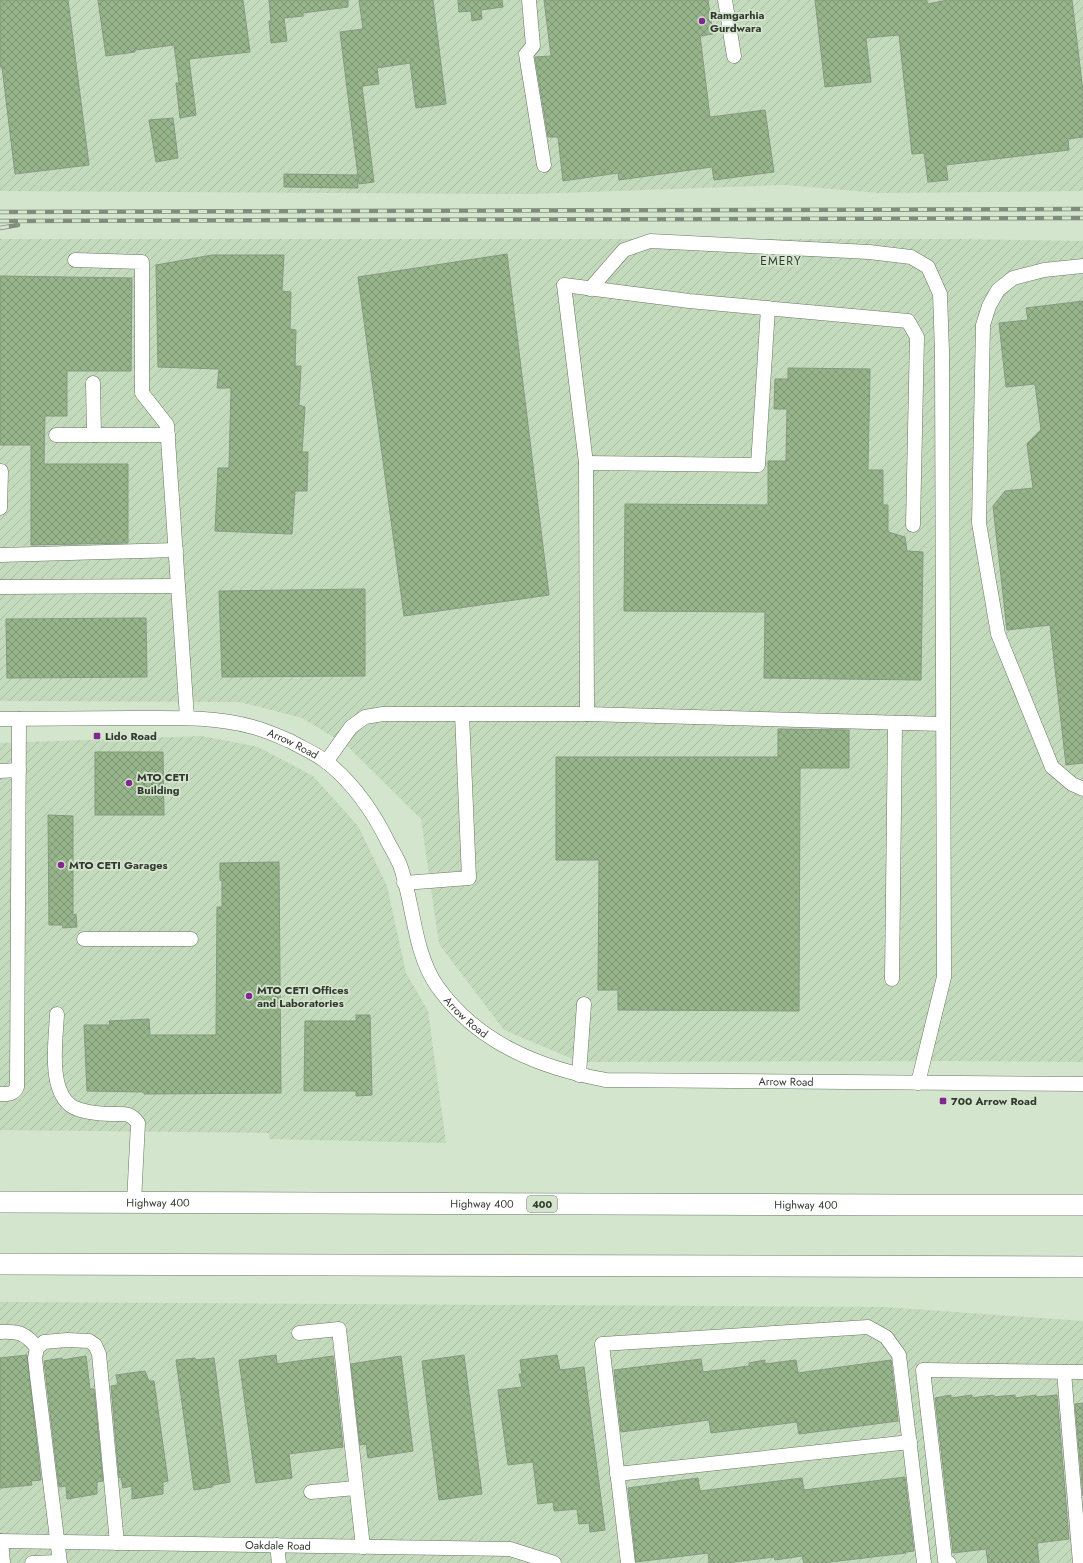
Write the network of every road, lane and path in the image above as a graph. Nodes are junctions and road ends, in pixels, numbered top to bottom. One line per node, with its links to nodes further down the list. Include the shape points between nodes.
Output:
1 (529, 0): 4 (street, via 533,46 526,54)
2 (725, 0): 3 (street)
3 (734, 56)
4 (544, 165)
5 (75, 260): 10 (street, via 142,262 142,393)
6 (1083, 266): 31 (street, via 1044,270 1013,278 998,290 989,306 982,326 979,523 998,634 1052,768 1072,784)
7 (590, 289): 8 (street); 13 (street, via 564,285); 27 (street, via 624,250 650,241 869,252 910,257 928,267 940,294 942,352)
8 (768, 308): 13 (street, via 758,465); 16 (street, via 908,321 917,337)
9 (93, 383): 12 (street)
10 (168, 430): 12 (street); 17 (street)
11 (56, 435): 12 (street)
12 (94, 435)
13 (586, 463): 22 (street)
14 (1, 472): 15 (street)
15 (0, 508)
16 (913, 525)
17 (176, 550): 18 (street); 19 (street)
18 (0, 555)
19 (178, 586): 20 (street); 23 (street)
20 (0, 587)
21 (462, 714): 22 (street); 28 (street, via 383,714 365,717 351,727); 32 (street, via 469,878)
22 (586, 714): 26 (street)
23 (187, 718): 25 (street, Arrow Road); 28 (street, Arrow Road, via 212,719 254,727 284,739)
24 (0, 719): 25 (street, Arrow Road)
25 (19, 719): 29 (street)
26 (895, 723): 27 (street); 35 (street)
27 (943, 724): 39 (street, via 944,977)
28 (326, 762): 32 (street, Arrow Road, via 368,805 400,865)
29 (19, 770): 30 (street); 41 (street, via 17,1087 11,1094)
30 (0, 771)
31 (1083, 789)
32 (404, 884): 38 (street, Arrow Road, via 425,962 437,985 462,1015 508,1049 542,1064)
33 (84, 939): 34 (street)
34 (192, 939)
35 (892, 979)
36 (584, 1004): 38 (street)
37 (56, 1014): 43 (street, via 55,1075 62,1096 71,1106 97,1114 133,1116 138,1123)
38 (579, 1075): 39 (street, Arrow Road, via 606,1080)
39 (918, 1083): 40 (street, Arrow Road)
40 (1083, 1084)
41 (0, 1094)
42 (0, 1202): 43 (highway, Highway 400 / 400)
43 (134, 1202): 44 (highway, Highway 400 / 400)
44 (1083, 1205)
45 (0, 1264): 46 (highway)
46 (1083, 1267)
47 (0, 1332): 49 (street, via 13,1331 26,1335)
48 (299, 1333): 54 (street, via 339,1329)
49 (37, 1348): 57 (street, via 37,1376); 58 (street, via 44,1342 89,1341 95,1345 99,1354)
50 (1064, 1372): 51 (street); 68 (street, via 923,1370 945,1560); 69 (street)
51 (1083, 1372)
52 (910, 1442): 53 (street); 53 (street, via 899,1355 886,1337 868,1327 602,1344); 67 (street)
53 (617, 1474): 66 (street)
54 (356, 1488): 55 (street); 60 (street)
55 (311, 1492)
56 (1, 1542): 57 (street, Oakdale Road); 62 (street)
57 (57, 1542): 58 (street, Oakdale Road); 61 (street)
58 (118, 1543): 59 (street, Oakdale Road)
59 (277, 1545): 60 (street, Oakdale Road); 64 (street)
60 (363, 1547): 65 (street, Oakdale Road, via 510,1549)
61 (59, 1562): 63 (street)
62 (3, 1563)
63 (32, 1563)
64 (279, 1563)
65 (554, 1563)
66 (628, 1563)
67 (924, 1563)
68 (949, 1563)
69 (1080, 1563)

